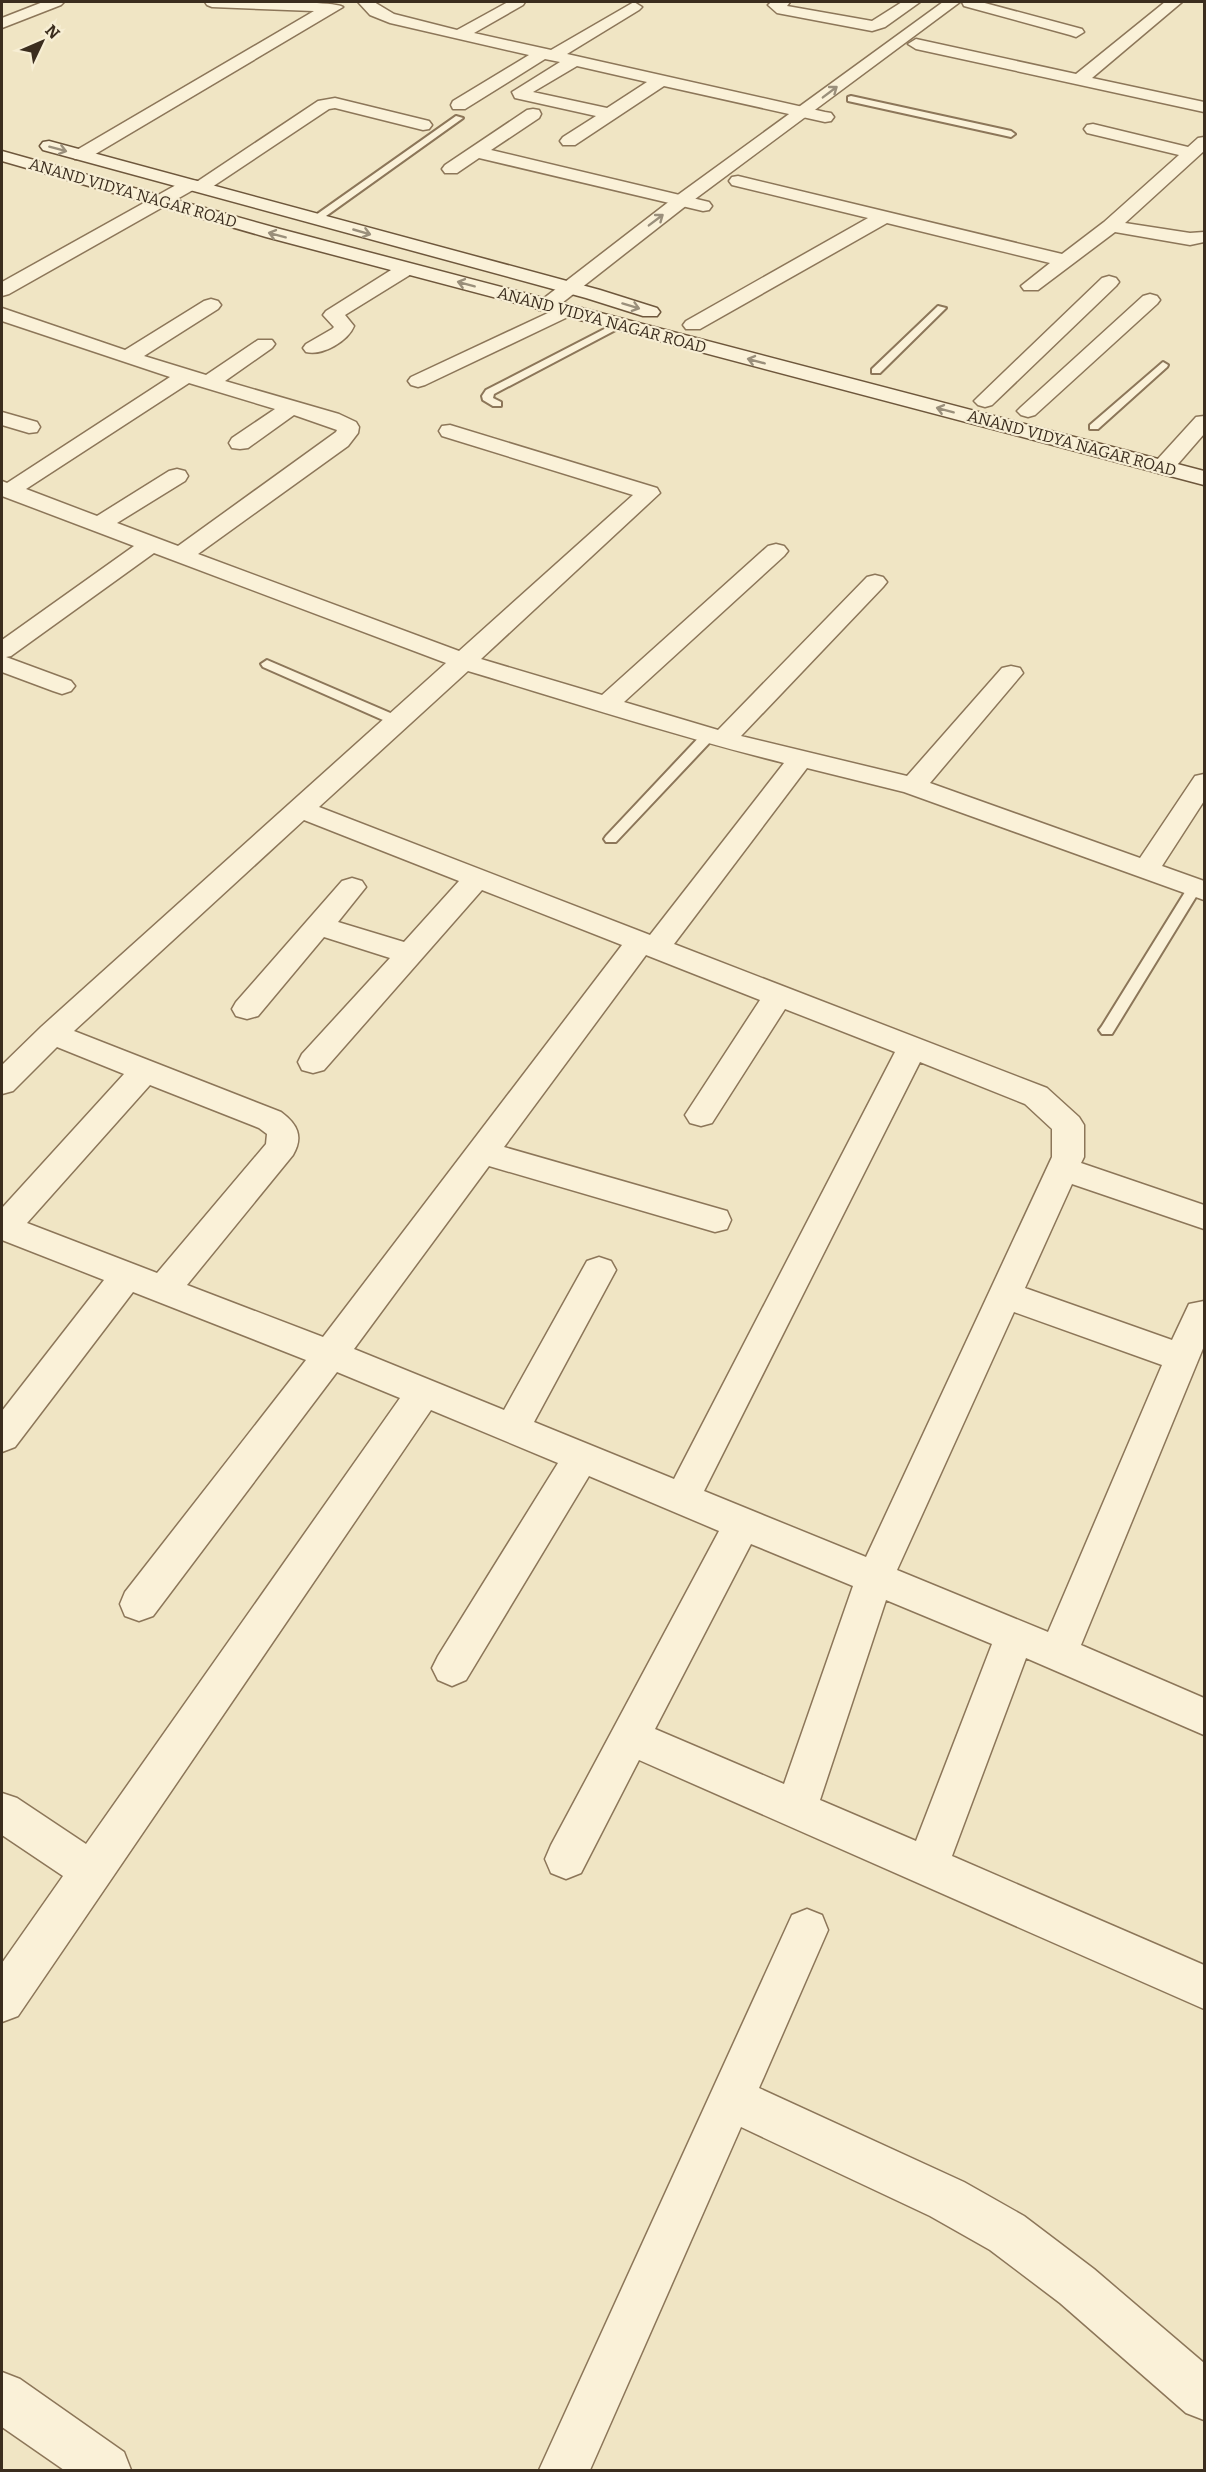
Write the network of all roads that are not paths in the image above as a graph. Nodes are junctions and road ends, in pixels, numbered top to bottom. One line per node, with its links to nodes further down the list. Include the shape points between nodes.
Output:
1 (56, 2): 12 (street)
2 (212, 2): 3 (street)
3 (224, 2): 10 (street)
4 (518, 2): 14 (street)
5 (783, 2): 6 (street, via 777,5 782,10 872,26)
6 (914, 2): 9 (street)
7 (1168, 2): 19 (street)
8 (368, 5): 10 (street); 14 (street, via 416,25)
9 (959, 5): 13 (street); 15 (street); 23 (street, one-way to 9)
10 (332, 7): 35 (street)
11 (634, 7): 16 (street)
12 (2, 23)
13 (1076, 32)
14 (459, 35): 16 (street)
15 (916, 44): 19 (street); 20 (street)
16 (548, 55): 17 (street); 22 (street)
17 (574, 61): 18 (street); 25 (street, via 521,94)
18 (661, 80): 23 (street); 25 (street)
19 (1078, 81): 21 (street)
20 (850, 99): 26 (street); 30 (lane)
21 (1204, 108)
22 (459, 111): 45 (lane)
23 (803, 112): 26 (street); 41 (street)
24 (533, 114): 34 (street)
25 (610, 114): 31 (street)
26 (825, 117): 29 (street)
27 (423, 125): 40 (street, via 335,103 324,105)
28 (1093, 129): 33 (street)
29 (806, 131)
30 (1011, 134)
31 (569, 141)
32 (36, 142): 35 (street, ANAND VIDYA NAGAR ROAD, one-way to 35)
33 (1200, 146): 46 (street)
34 (476, 152): 38 (street); 41 (street)
35 (81, 155): 40 (street, ANAND VIDYA NAGAR ROAD)
36 (2, 156): 42 (street, ANAND VIDYA NAGAR ROAD)
37 (758, 166): 39 (street)
38 (451, 169)
39 (738, 180): 43 (street); 44 (street)
40 (195, 185): 42 (street); 45 (street, ANAND VIDYA NAGAR ROAD)
41 (681, 201): 43 (street); 52 (street, one-way to 41)
42 (160, 202): 49 (street, ANAND VIDYA NAGAR ROAD, one-way to 42); 53 (street)
43 (703, 206): 54 (street, via 652,239)
44 (885, 216): 48 (street); 61 (street)
45 (316, 219): 52 (street, ANAND VIDYA NAGAR ROAD, one-way to 52)
46 (1111, 226): 47 (street, via 1190,239); 48 (street)
47 (1204, 237)
48 (1067, 261): 51 (street)
49 (406, 269): 58 (street, ANAND VIDYA NAGAR ROAD, one-way to 49); 64 (street, via 333,315 344,326 341,333)
50 (1109, 282): 72 (street)
51 (1031, 286)
52 (570, 288): 54 (street, ANAND VIDYA NAGAR ROAD); 58 (street)
53 (2, 290)
54 (593, 294): 58 (street); 61 (street, ANAND VIDYA NAGAR ROAD, one-way to 61)
55 (1150, 300): 75 (street)
56 (211, 305): 65 (street)
57 (941, 308): 68 (lane)
58 (561, 310): 60 (street, ANAND VIDYA NAGAR ROAD); 70 (street)
59 (2, 314): 65 (street)
60 (620, 325): 73 (lane, via 490,392 488,400); 88 (street, ANAND VIDYA NAGAR ROAD, one-way to 60)
61 (693, 325): 63 (street, ANAND VIDYA NAGAR ROAD)
62 (265, 344): 71 (street)
63 (772, 344)
64 (313, 348)
65 (127, 358): 69 (street)
66 (1163, 365): 81 (lane)
67 (856, 366): 68 (street, ANAND VIDYA NAGAR ROAD)
68 (876, 371): 72 (street, ANAND VIDYA NAGAR ROAD)
69 (186, 376): 71 (street); 91 (street)
70 (418, 381)
71 (208, 382): 74 (street)
72 (985, 401): 75 (street, ANAND VIDYA NAGAR ROAD)
73 (497, 404)
74 (291, 407): 84 (street); 95 (street, via 341,422 348,427 347,433)
75 (1028, 411): 76 (street, ANAND VIDYA NAGAR ROAD)
76 (1050, 417)
77 (2, 418): 80 (street)
78 (1072, 422): 81 (street, ANAND VIDYA NAGAR ROAD)
79 (1204, 422): 86 (street)
80 (29, 427)
81 (1094, 427): 83 (street, ANAND VIDYA NAGAR ROAD)
82 (450, 431): 98 (street, via 649,493)
83 (1116, 433)
84 (240, 443)
85 (1159, 443): 86 (street, ANAND VIDYA NAGAR ROAD)
86 (1181, 448): 87 (street, ANAND VIDYA NAGAR ROAD); 88 (street)
87 (1204, 454)
88 (1163, 467): 90 (street, ANAND VIDYA NAGAR ROAD)
89 (177, 476): 92 (street)
90 (1204, 478)
91 (5, 489): 92 (street)
92 (99, 525): 93 (street)
93 (152, 544): 95 (street); 97 (street)
94 (776, 552): 103 (street)
95 (181, 555): 98 (street)
96 (875, 582): 105 (street)
97 (2, 651)
98 (462, 661): 103 (street); 104 (street)
99 (2, 664): 102 (street)
100 (267, 664): 104 (lane)
101 (1011, 674): 108 (street)
102 (62, 686)
103 (605, 706): 105 (street)
104 (397, 721): 109 (street)
105 (716, 738): 106 (street); 110 (lane)
106 (801, 759): 108 (street); 116 (street)
107 (1204, 782): 111 (street)
108 (913, 786): 111 (street)
109 (300, 809): 112 (street); 121 (street)
110 (611, 839)
111 (1147, 868): 114 (street)
112 (478, 878): 116 (street); 117 (street)
113 (352, 887): 115 (street)
114 (1200, 889): 120 (lane)
115 (319, 926): 117 (street); 119 (street)
116 (647, 945): 118 (street); 127 (street)
117 (410, 954): 123 (street)
118 (778, 996): 122 (street); 126 (street)
119 (247, 1009)
120 (1107, 1030)
121 (52, 1034): 124 (street); 125 (street)
122 (912, 1048): 128 (street, via 1036,1096 1068,1125 1068,1157); 143 (street)
123 (313, 1062)
124 (145, 1071): 131 (street); 134 (street, via 270,1120 283,1130 282,1147)
125 (2, 1083)
126 (701, 1115)
127 (483, 1152): 130 (street); 137 (street)
128 (1063, 1169): 129 (street); 135 (street)
129 (1204, 1217)
130 (715, 1220)
131 (2, 1228): 133 (street)
132 (599, 1270): 140 (street)
133 (126, 1277): 134 (street); 141 (street)
134 (162, 1291): 137 (street)
135 (1005, 1295): 138 (street); 145 (street)
136 (1201, 1313): 138 (street)
137 (329, 1356): 139 (street); 146 (street)
138 (1182, 1358): 148 (street)
139 (424, 1392): 140 (street); 156 (street)
140 (512, 1429): 142 (street)
141 (2, 1437)
142 (581, 1457): 143 (street); 149 (street)
143 (682, 1499): 144 (street)
144 (742, 1524): 145 (street); 151 (street)
145 (875, 1578): 147 (street); 152 (street)
146 (139, 1604)
147 (1015, 1636): 148 (street); 155 (street)
148 (1058, 1654): 150 (street)
149 (452, 1668)
150 (1204, 1717)
151 (630, 1737): 152 (street); 154 (street)
152 (796, 1809): 155 (street)
153 (2, 1812): 156 (street)
154 (566, 1859)
155 (927, 1866): 158 (street)
156 (91, 1871): 159 (street)
157 (807, 1930): 160 (street)
158 (1204, 1987)
159 (2, 2000)
160 (731, 2099): 161 (street, via 947,2199 1007,2233 1077,2286); 164 (street)
161 (1204, 2395)
162 (2, 2397): 163 (street)
163 (105, 2470)
164 (564, 2470)

